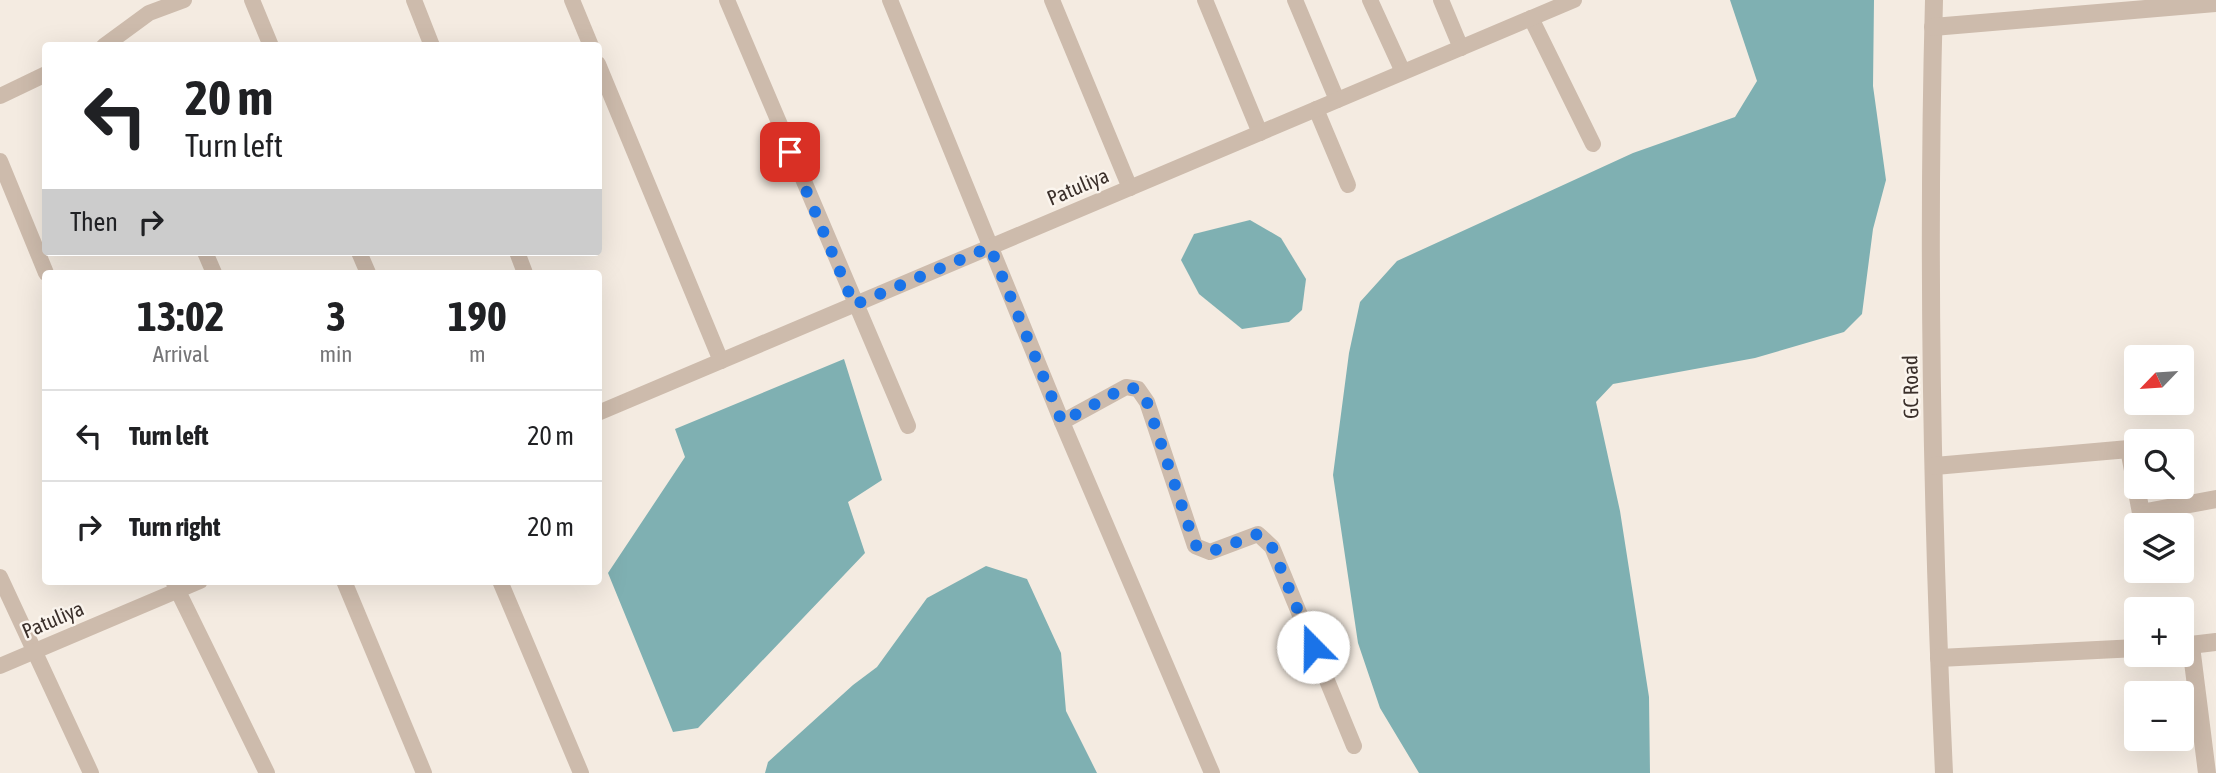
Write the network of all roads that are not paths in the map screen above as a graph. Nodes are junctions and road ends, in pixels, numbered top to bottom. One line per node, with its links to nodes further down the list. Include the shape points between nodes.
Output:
1 (184, 0): 17 (lane, via 149,13)
2 (252, 0): 18 (lane)
3 (414, 0): 19 (lane)
4 (572, 0): 20 (lane)
5 (727, 0): 35 (lane)
6 (890, 0): 33 (lane)
7 (1052, 0): 32 (lane)
8 (1205, 0): 28 (lane)
9 (1295, 0): 26 (lane)
10 (1370, 0): 22 (lane)
11 (1441, 0): 21 (lane)
12 (1574, 0): 15 (lane, Patuliya)
13 (1934, 0): 16 (street, GC Road)
14 (2216, 3): 16 (street)
15 (1537, 10): 21 (lane, Patuliya); 29 (lane)
16 (1933, 27): 40 (street, GC Road, via 1930,141)
17 (115, 42)
18 (269, 42)
19 (430, 42)
20 (589, 42)
21 (1461, 48): 22 (lane, Patuliya)
22 (1403, 72): 26 (lane, Patuliya)
23 (602, 74): 36 (lane)
24 (42, 76): 25 (lane)
25 (0, 96)
26 (1337, 100): 27 (lane, Patuliya)
27 (1316, 109): 28 (lane, Patuliya); 31 (lane)
28 (1260, 133): 32 (lane, Patuliya)
29 (1593, 144)
30 (0, 160): 34 (lane)
31 (1348, 185)
32 (1130, 188): 33 (lane, Patuliya)
33 (990, 247): 35 (lane, Patuliya); 38 (lane)
34 (45, 270)
35 (854, 305): 36 (lane, Patuliya); 39 (lane)
36 (721, 361): 37 (lane, Patuliya)
37 (602, 410)
38 (1062, 422): 53 (lane, via 1126,387 1138,389 1147,402 1195,545 1210,552 1258,534 1272,547); 58 (lane)
39 (908, 426)
40 (1935, 466): 41 (street, via 2129,449 2141,513); 50 (street, GC Road)
41 (2216, 499)
42 (0, 577): 49 (lane)
43 (346, 585): 56 (lane)
44 (502, 585): 57 (lane)
45 (175, 586): 49 (lane, Patuliya); 55 (lane)
46 (2216, 642): 47 (street)
47 (2194, 645)
48 (2124, 650): 50 (street)
49 (33, 652): 51 (lane, Patuliya); 54 (lane)
50 (1939, 658): 59 (street, GC Road)
51 (0, 666)
52 (2190, 667): 60 (street)
53 (1354, 746)
54 (91, 773)
55 (267, 773)
56 (424, 773)
57 (581, 773)
58 (1212, 773)
59 (1944, 773)
60 (2207, 773)

